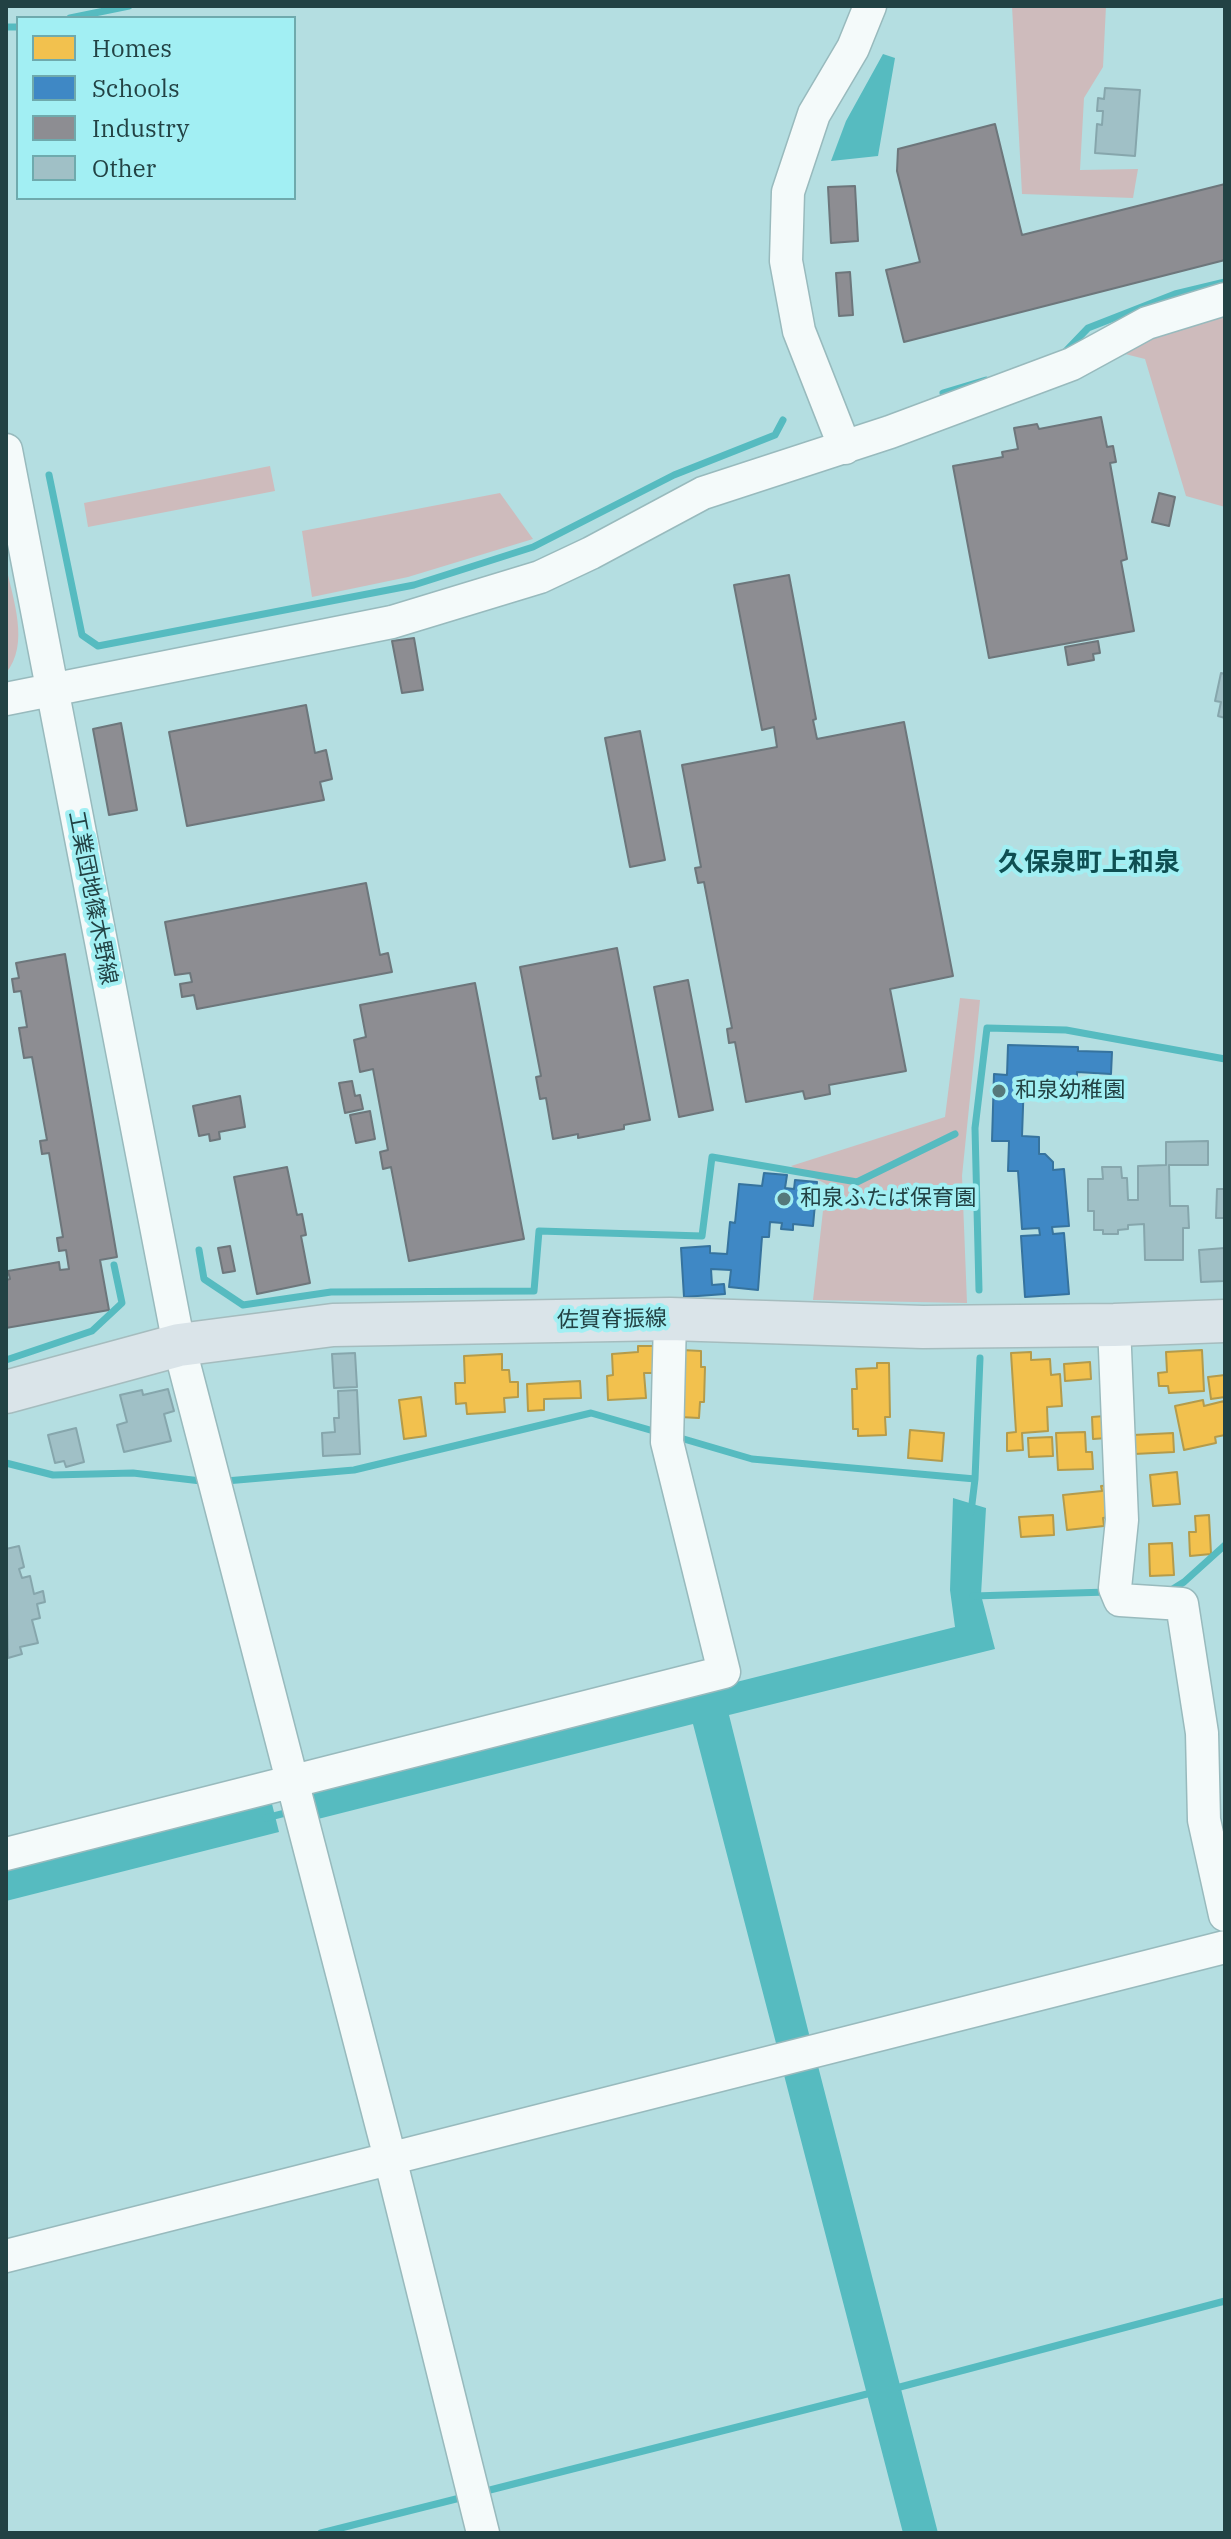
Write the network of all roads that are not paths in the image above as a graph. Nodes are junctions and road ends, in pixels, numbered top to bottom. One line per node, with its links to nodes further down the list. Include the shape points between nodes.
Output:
1 (870, 6): 3 (street, via 853,48 814,114 788,192 786,261 799,331)
2 (1225, 299): 3 (street, via 1147,323 1072,364)
3 (845, 448): 5 (street, via 703,493 540,577 444,608)
4 (6, 450): 5 (street, 工業団地篠木野線)
5 (51, 690): 6 (street); 10 (street, 工業団地篠木野線)
6 (6, 699)
7 (670, 1319): 9 (main road, 佐賀脊振線, via 923,1327); 10 (main road, 佐賀脊振線, via 333,1325); 12 (street, via 666,1435 724,1672)
8 (1225, 1321): 9 (main road, 佐賀脊振線)
9 (1114, 1325): 14 (street, via 1122,1520 1118,1594 1182,1604 1202,1733 1204,1820)
10 (179, 1345): 11 (main road, 佐賀脊振線); 12 (street, 工業団地篠木野線)
11 (6, 1392)
12 (296, 1799): 13 (street); 16 (street, 工業団地篠木野線)
13 (6, 1854)
14 (1225, 1915)
15 (1225, 1947): 16 (street)
16 (390, 2158): 17 (street); 18 (street, 工業団地篠木野線)
17 (6, 2256)
18 (483, 2533)

